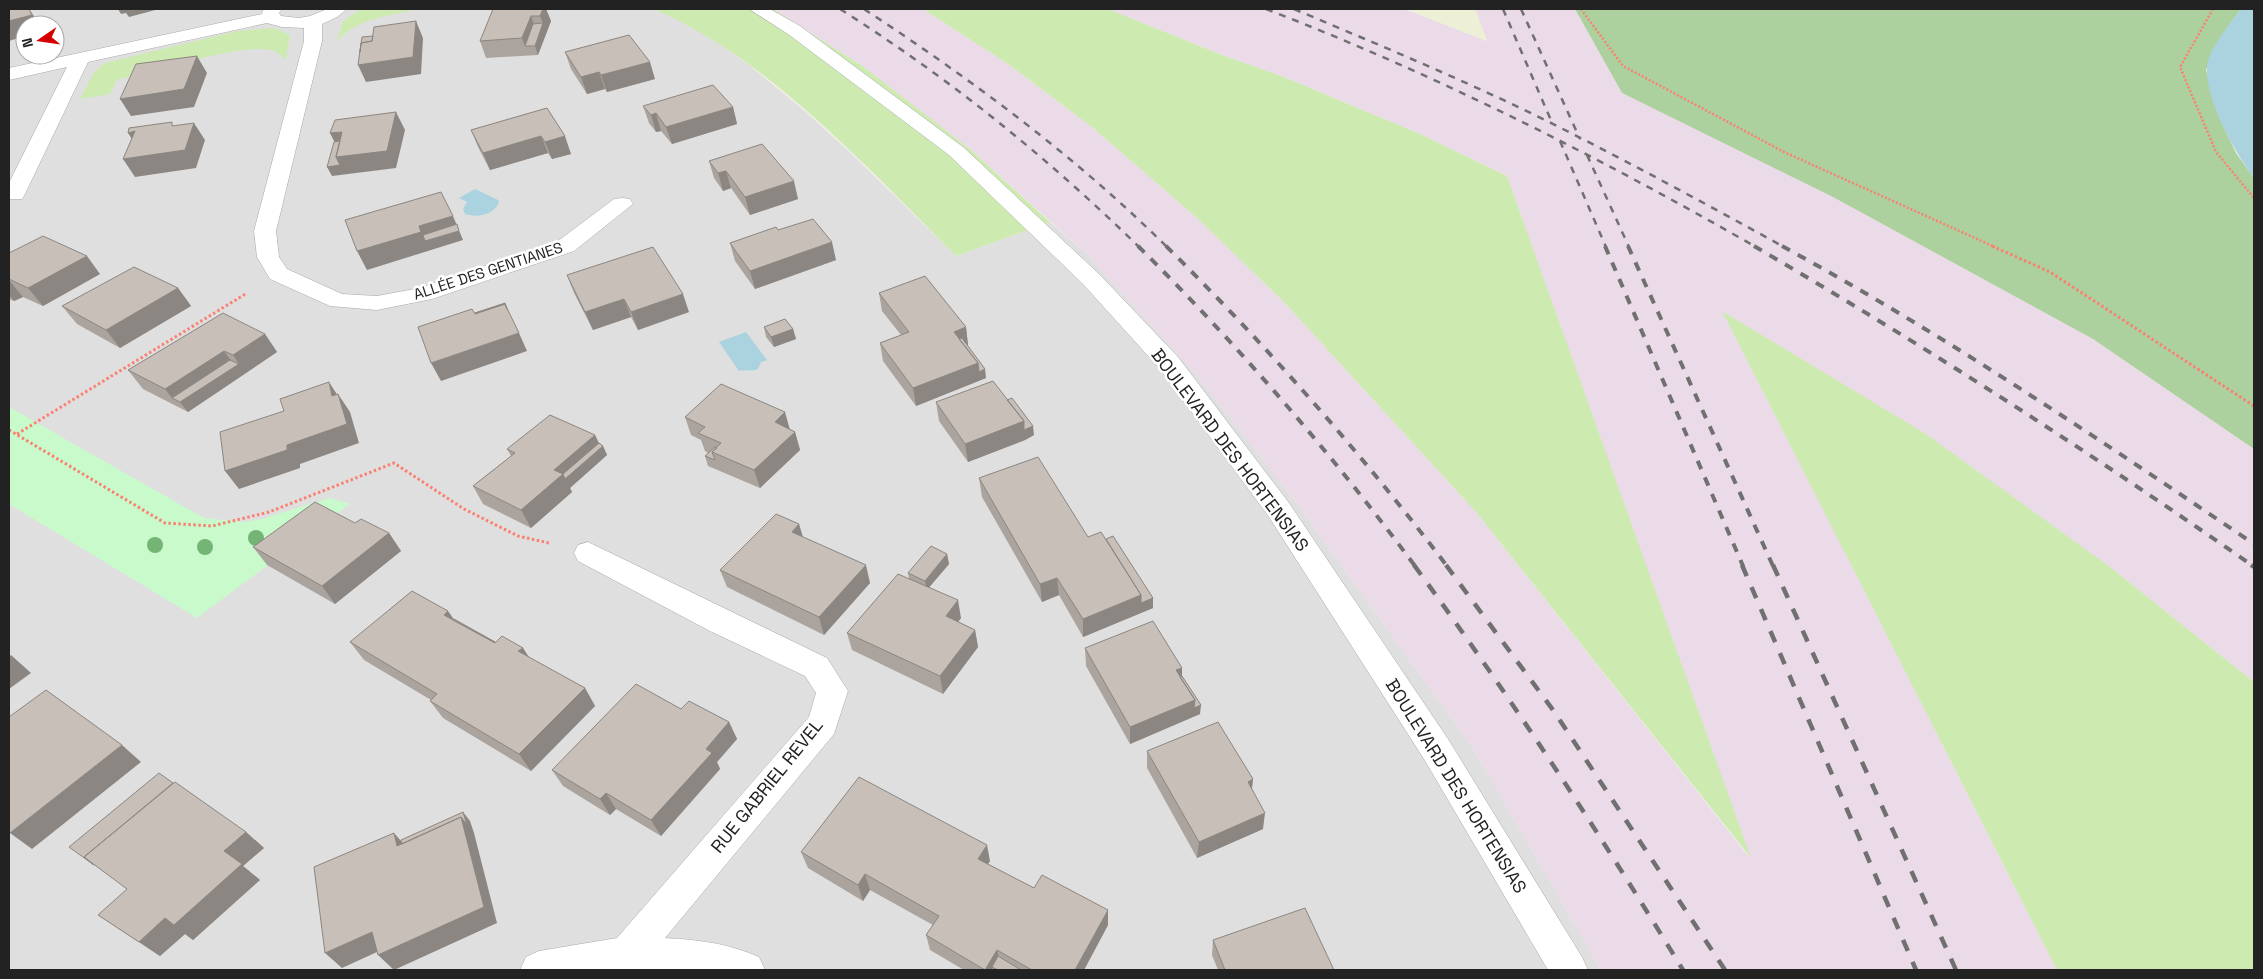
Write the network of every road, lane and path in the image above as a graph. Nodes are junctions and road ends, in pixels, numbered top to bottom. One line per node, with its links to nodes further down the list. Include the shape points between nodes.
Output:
1 (338, 9): 6 (street)
2 (758, 9): 20 (street, BOULEVARD DES HORTENSIAS, via 794,30 956,151 1091,279 1169,363 1290,526 1436,749)
3 (1581, 9): 13 (path, via 1623,66 1784,152 2050,272)
4 (2213, 9): 10 (path, via 2180,67 2216,152)
5 (272, 13): 6 (street, via 281,23); 7 (street)
6 (313, 21): 12 (street, via 313,41 265,231 268,257)
7 (80, 59): 8 (street); 9 (street)
8 (9, 74)
9 (14, 194)
10 (2254, 198)
11 (622, 204): 12 (street, ALLÉE DES GENTIANES, via 566,246 424,294 378,303 338,301)
12 (278, 274): 15 (path)
13 (2254, 406)
14 (9, 430): 15 (path)
15 (17, 434): 16 (path, via 165,523 212,526 269,512 394,464 464,509 518,536)
16 (588, 553): 17 (street, RUE GABRIEL REVEL, via 816,667 832,691 823,724)
17 (627, 955): 18 (street); 19 (street, via 708,958)
18 (539, 970)
19 (746, 970)
20 (1569, 970)

